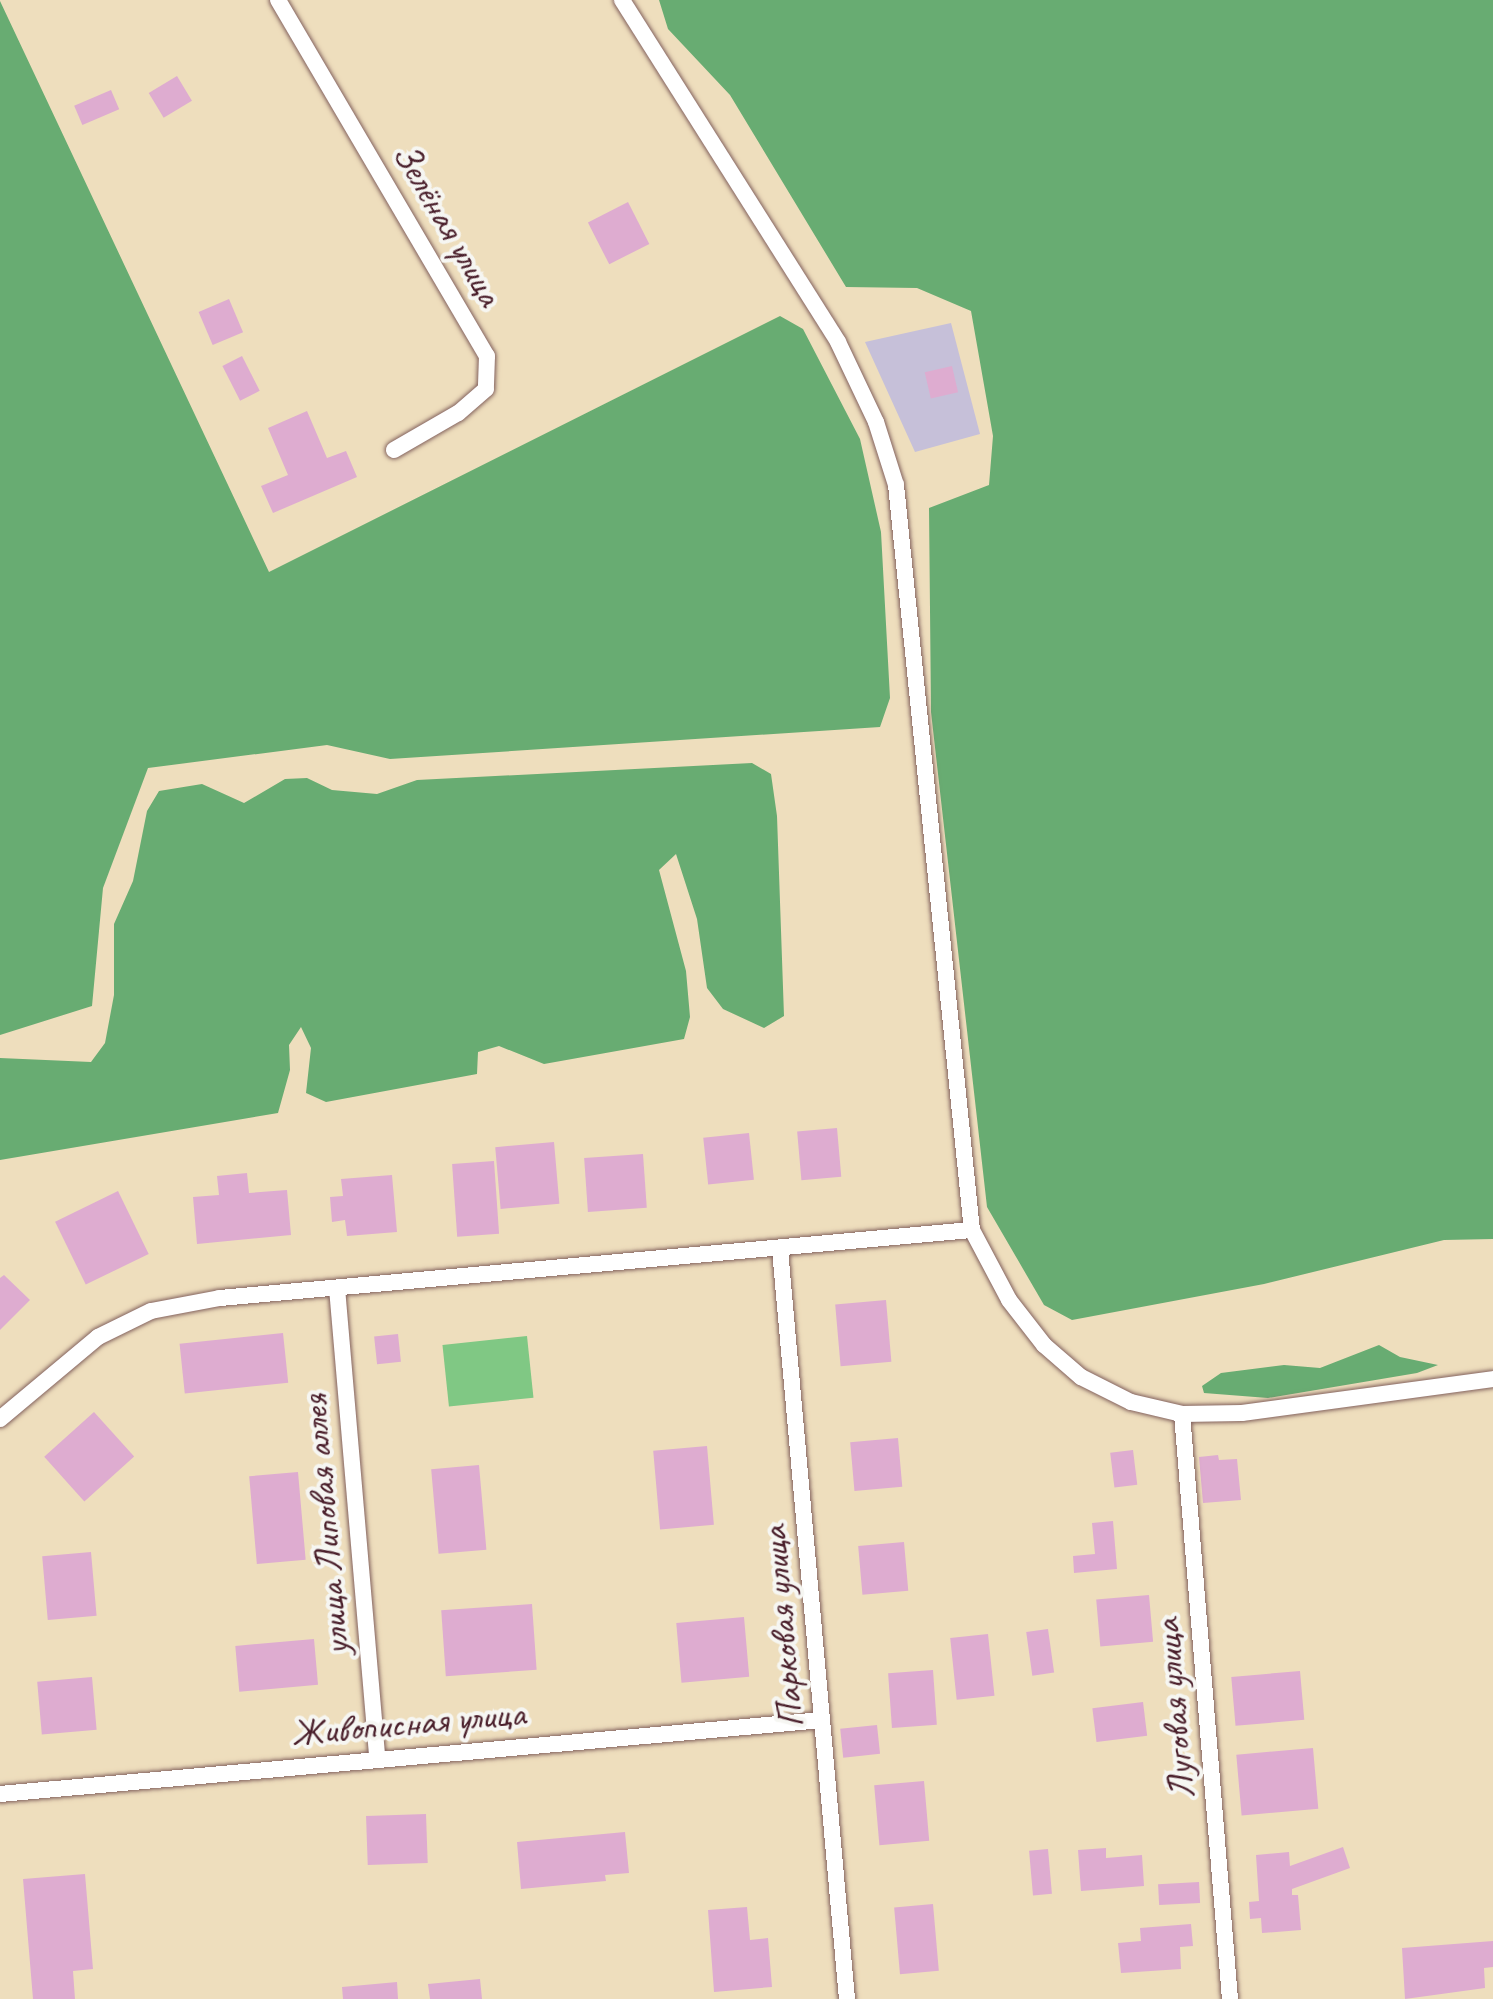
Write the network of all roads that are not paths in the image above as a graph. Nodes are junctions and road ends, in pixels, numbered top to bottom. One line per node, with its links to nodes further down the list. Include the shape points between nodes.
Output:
1 (278, 0): 3 (street, Зелёная улица, via 487,356 486,389 458,413)
2 (622, 0): 4 (street, via 838,342 876,422 896,485)
3 (394, 450)
4 (972, 1230): 5 (street); 8 (street, via 1009,1300 1044,1345 1081,1377 1131,1402)
5 (780, 1250): 6 (street); 10 (street, Парковая улица)
6 (337, 1288): 9 (street, via 220,1298 151,1311 98,1337); 11 (street, улица Липовая аллея)
7 (1493, 1379): 8 (street, via 1242,1413)
8 (1182, 1414): 14 (street, Луговая улица)
9 (0, 1419)
10 (822, 1720): 11 (street, Живописная улица); 13 (street, Парковая улица)
11 (377, 1758): 12 (street, Живописная улица)
12 (0, 1794)
13 (847, 1999)
14 (1230, 1999)

